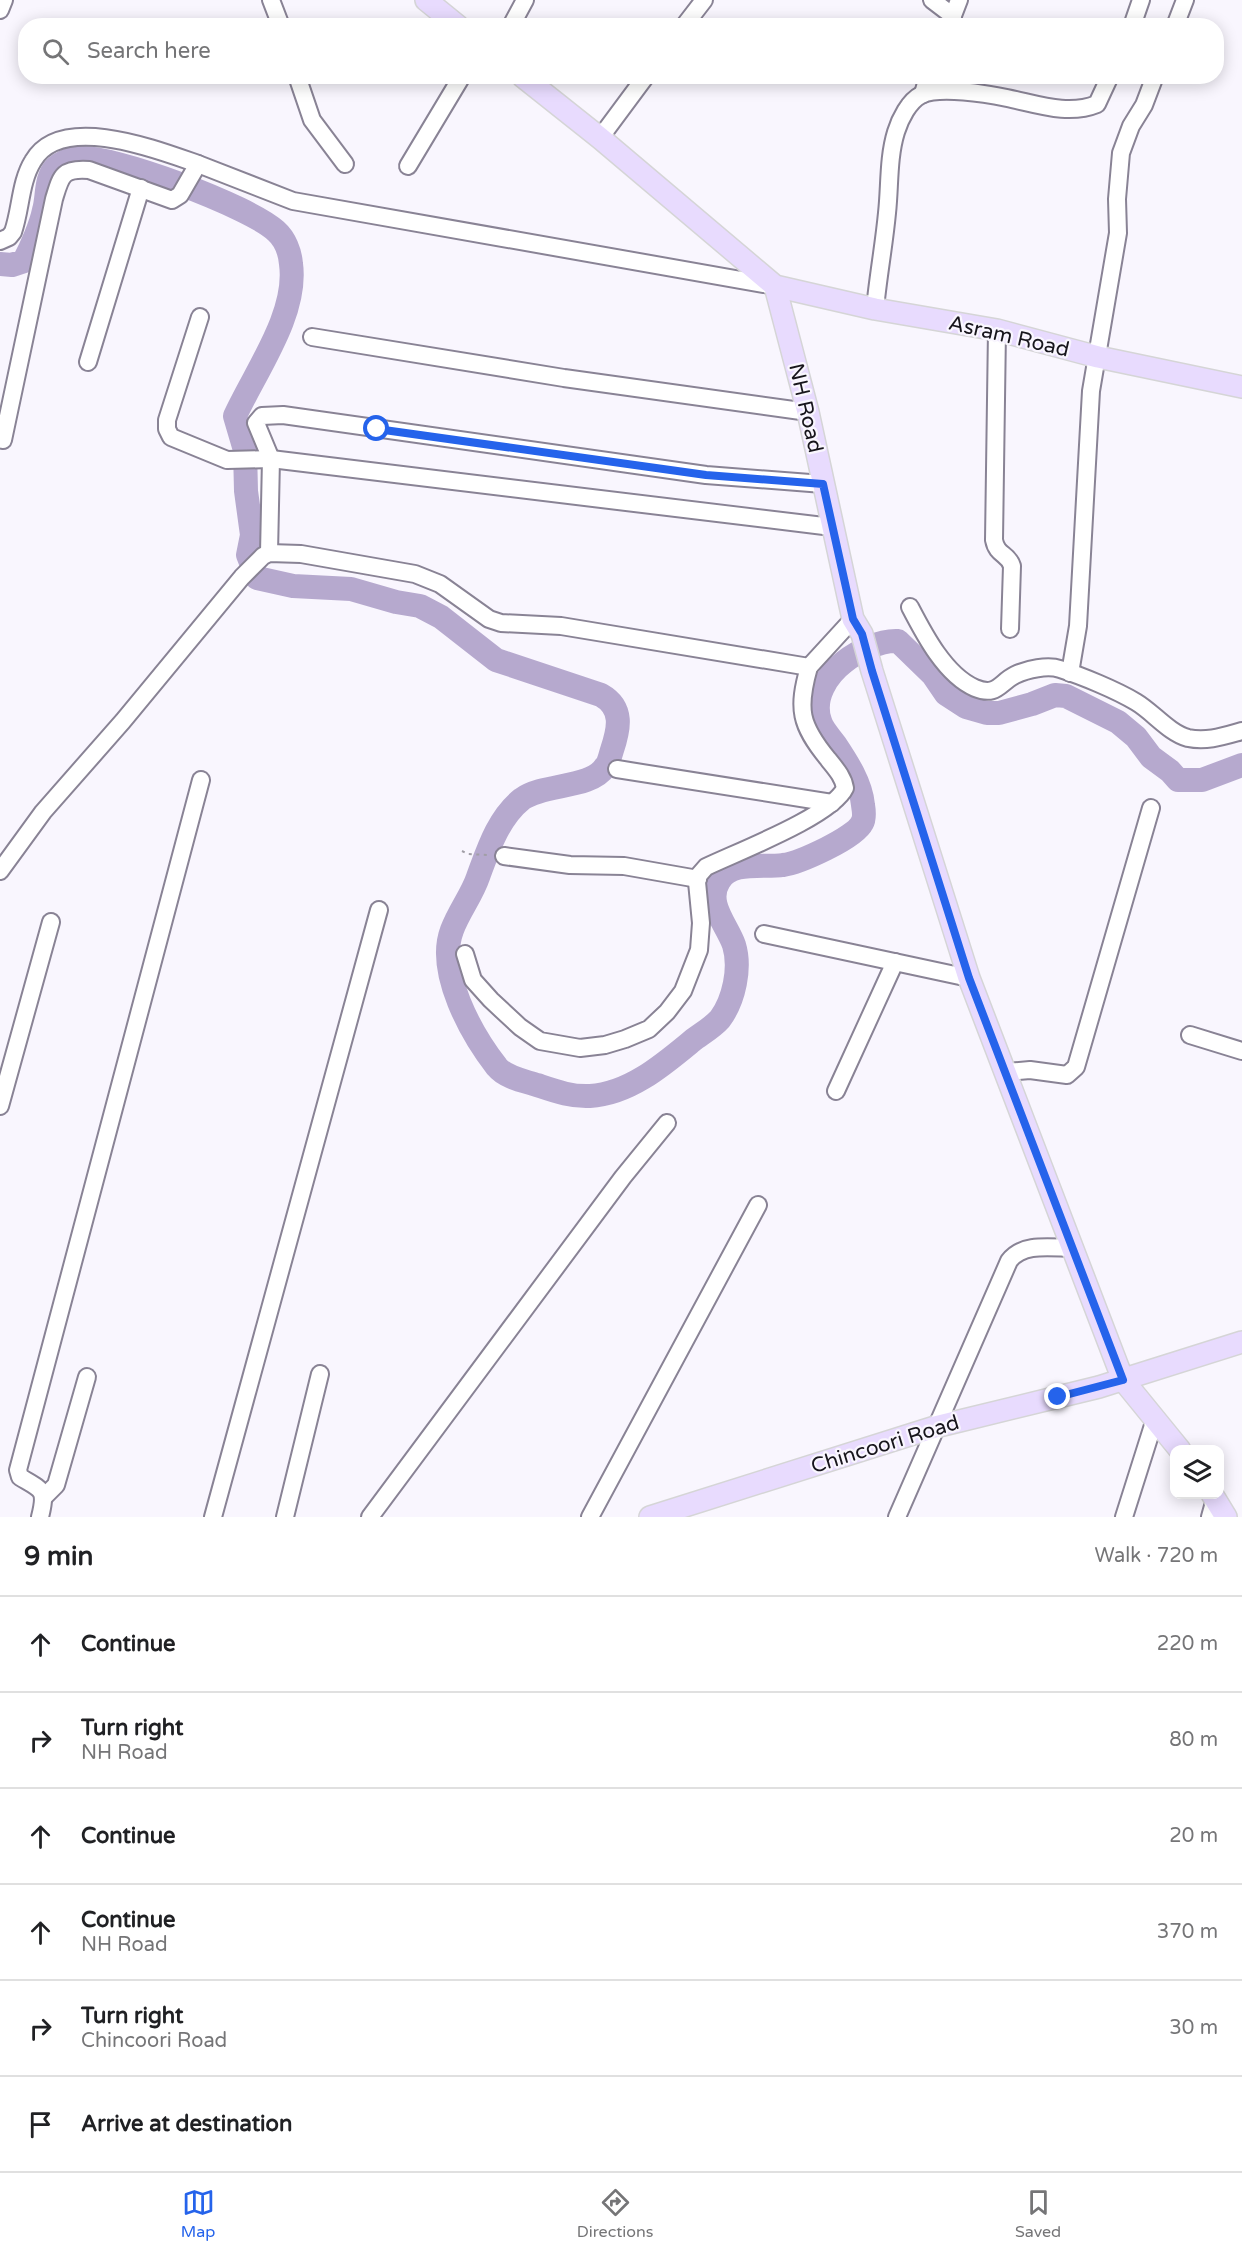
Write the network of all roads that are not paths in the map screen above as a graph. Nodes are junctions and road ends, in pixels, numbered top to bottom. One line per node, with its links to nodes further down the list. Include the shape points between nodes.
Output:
1 (4, 0): 10 (street)
2 (271, 0): 11 (street)
3 (426, 0): 12 (main road)
4 (525, 0): 13 (street)
5 (704, 0): 14 (street)
6 (932, 0): 15 (street)
7 (959, 0): 16 (street)
8 (1141, 0): 17 (street)
9 (1185, 0): 18 (street)
10 (0, 10)
11 (278, 18)
12 (448, 18)
13 (515, 18)
14 (690, 18)
15 (948, 18)
16 (952, 18)
17 (1135, 18)
18 (1178, 18)
19 (300, 84): 28 (street, via 312,120)
20 (457, 84): 30 (street)
21 (532, 84): 27 (main road)
22 (640, 84): 27 (street)
23 (926, 84): 26 (street)
24 (1106, 84): 26 (street, via 1097,104 1069,110 972,92)
25 (1152, 84): 38 (street, via 1121,153 1118,233)
26 (923, 94): 34 (street, via 904,113 896,131)
27 (600, 138): 33 (main road)
28 (345, 164)
29 (192, 165): 31 (street, via 180,195 172,200); 32 (street, via 165,152 97,136 50,144 34,158 28,170 13,232); 33 (street, via 294,201)
30 (408, 166)
31 (141, 188): 39 (street); 42 (street, via 88,170 76,169 60,178)
32 (0, 240)
33 (775, 286): 34 (main road, Asram Road); 41 (main road, NH Road)
34 (875, 309): 36 (main road, Asram Road)
35 (200, 317): 43 (street, via 167,420 168,434 227,460)
36 (997, 330): 38 (main road, Asram Road); 49 (street, via 994,540 996,550 1012,566)
37 (312, 337): 41 (street)
38 (1098, 357): 40 (main road, Asram Road); 51 (street, via 1091,391 1078,626)
39 (88, 362)
40 (1242, 387)
41 (808, 412): 44 (main road, NH Road)
42 (3, 440)
43 (264, 459): 44 (street, via 256,423 262,416 283,415 706,475); 45 (street); 46 (street)
44 (823, 484): 45 (main road, NH Road)
45 (832, 527): 48 (main road, NH Road)
46 (266, 554): 50 (street, via 301,554 416,574 440,584 489,619 501,623 561,626); 58 (street, via 242,577 44,812)
47 (910, 607): 51 (street, via 935,650 960,679 975,688 998,689 1013,676 1039,668 1058,668)
48 (857, 626): 50 (street); 65 (main road, NH Road)
49 (1010, 629)
50 (809, 666): 55 (street, via 803,719 816,744 841,775 845,788)
51 (1070, 673): 52 (street, via 1136,702 1180,735 1210,740)
52 (1242, 731)
53 (617, 769): 55 (street)
54 (201, 780): 81 (street, via 18,1470 20,1477 36,1485)
55 (832, 803): 59 (street, via 800,823 706,867)
56 (1151, 808): 68 (street, via 1076,1067 1067,1075 1030,1070)
57 (504, 856): 59 (street, via 570,865 624,866)
58 (0, 871)
59 (698, 879): 63 (street, via 699,950 683,991 648,1029 605,1045 580,1048 540,1041 520,1027 473,980)
60 (379, 910): 85 (street)
61 (51, 922): 70 (street)
62 (764, 934): 64 (street)
63 (465, 954)
64 (895, 962): 65 (street); 69 (street)
65 (969, 978): 68 (main road)
66 (1190, 1035): 67 (street)
67 (1242, 1051)
68 (1006, 1072): 73 (main road)
69 (836, 1091)
70 (0, 1106)
71 (667, 1124): 87 (street, via 623,1177)
72 (758, 1205): 88 (street)
73 (1074, 1248): 77 (main road); 79 (street, via 1023,1249 1014,1254)
74 (1242, 1342): 77 (main road, Chincoori Road)
75 (320, 1374): 86 (street)
76 (87, 1377): 81 (street, via 56,1485)
77 (1123, 1380): 78 (main road); 79 (main road, Chincoori Road)
78 (1155, 1419): 80 (main road); 90 (street)
79 (935, 1427): 83 (main road, Chincoori Road); 89 (street)
80 (1177, 1445)
81 (44, 1497): 84 (street)
82 (1212, 1503): 91 (main road)
83 (653, 1516)
84 (40, 1517)
85 (213, 1517)
86 (285, 1517)
87 (370, 1517)
88 (590, 1517)
89 (897, 1517)
90 (1124, 1517)
91 (1226, 1517)

